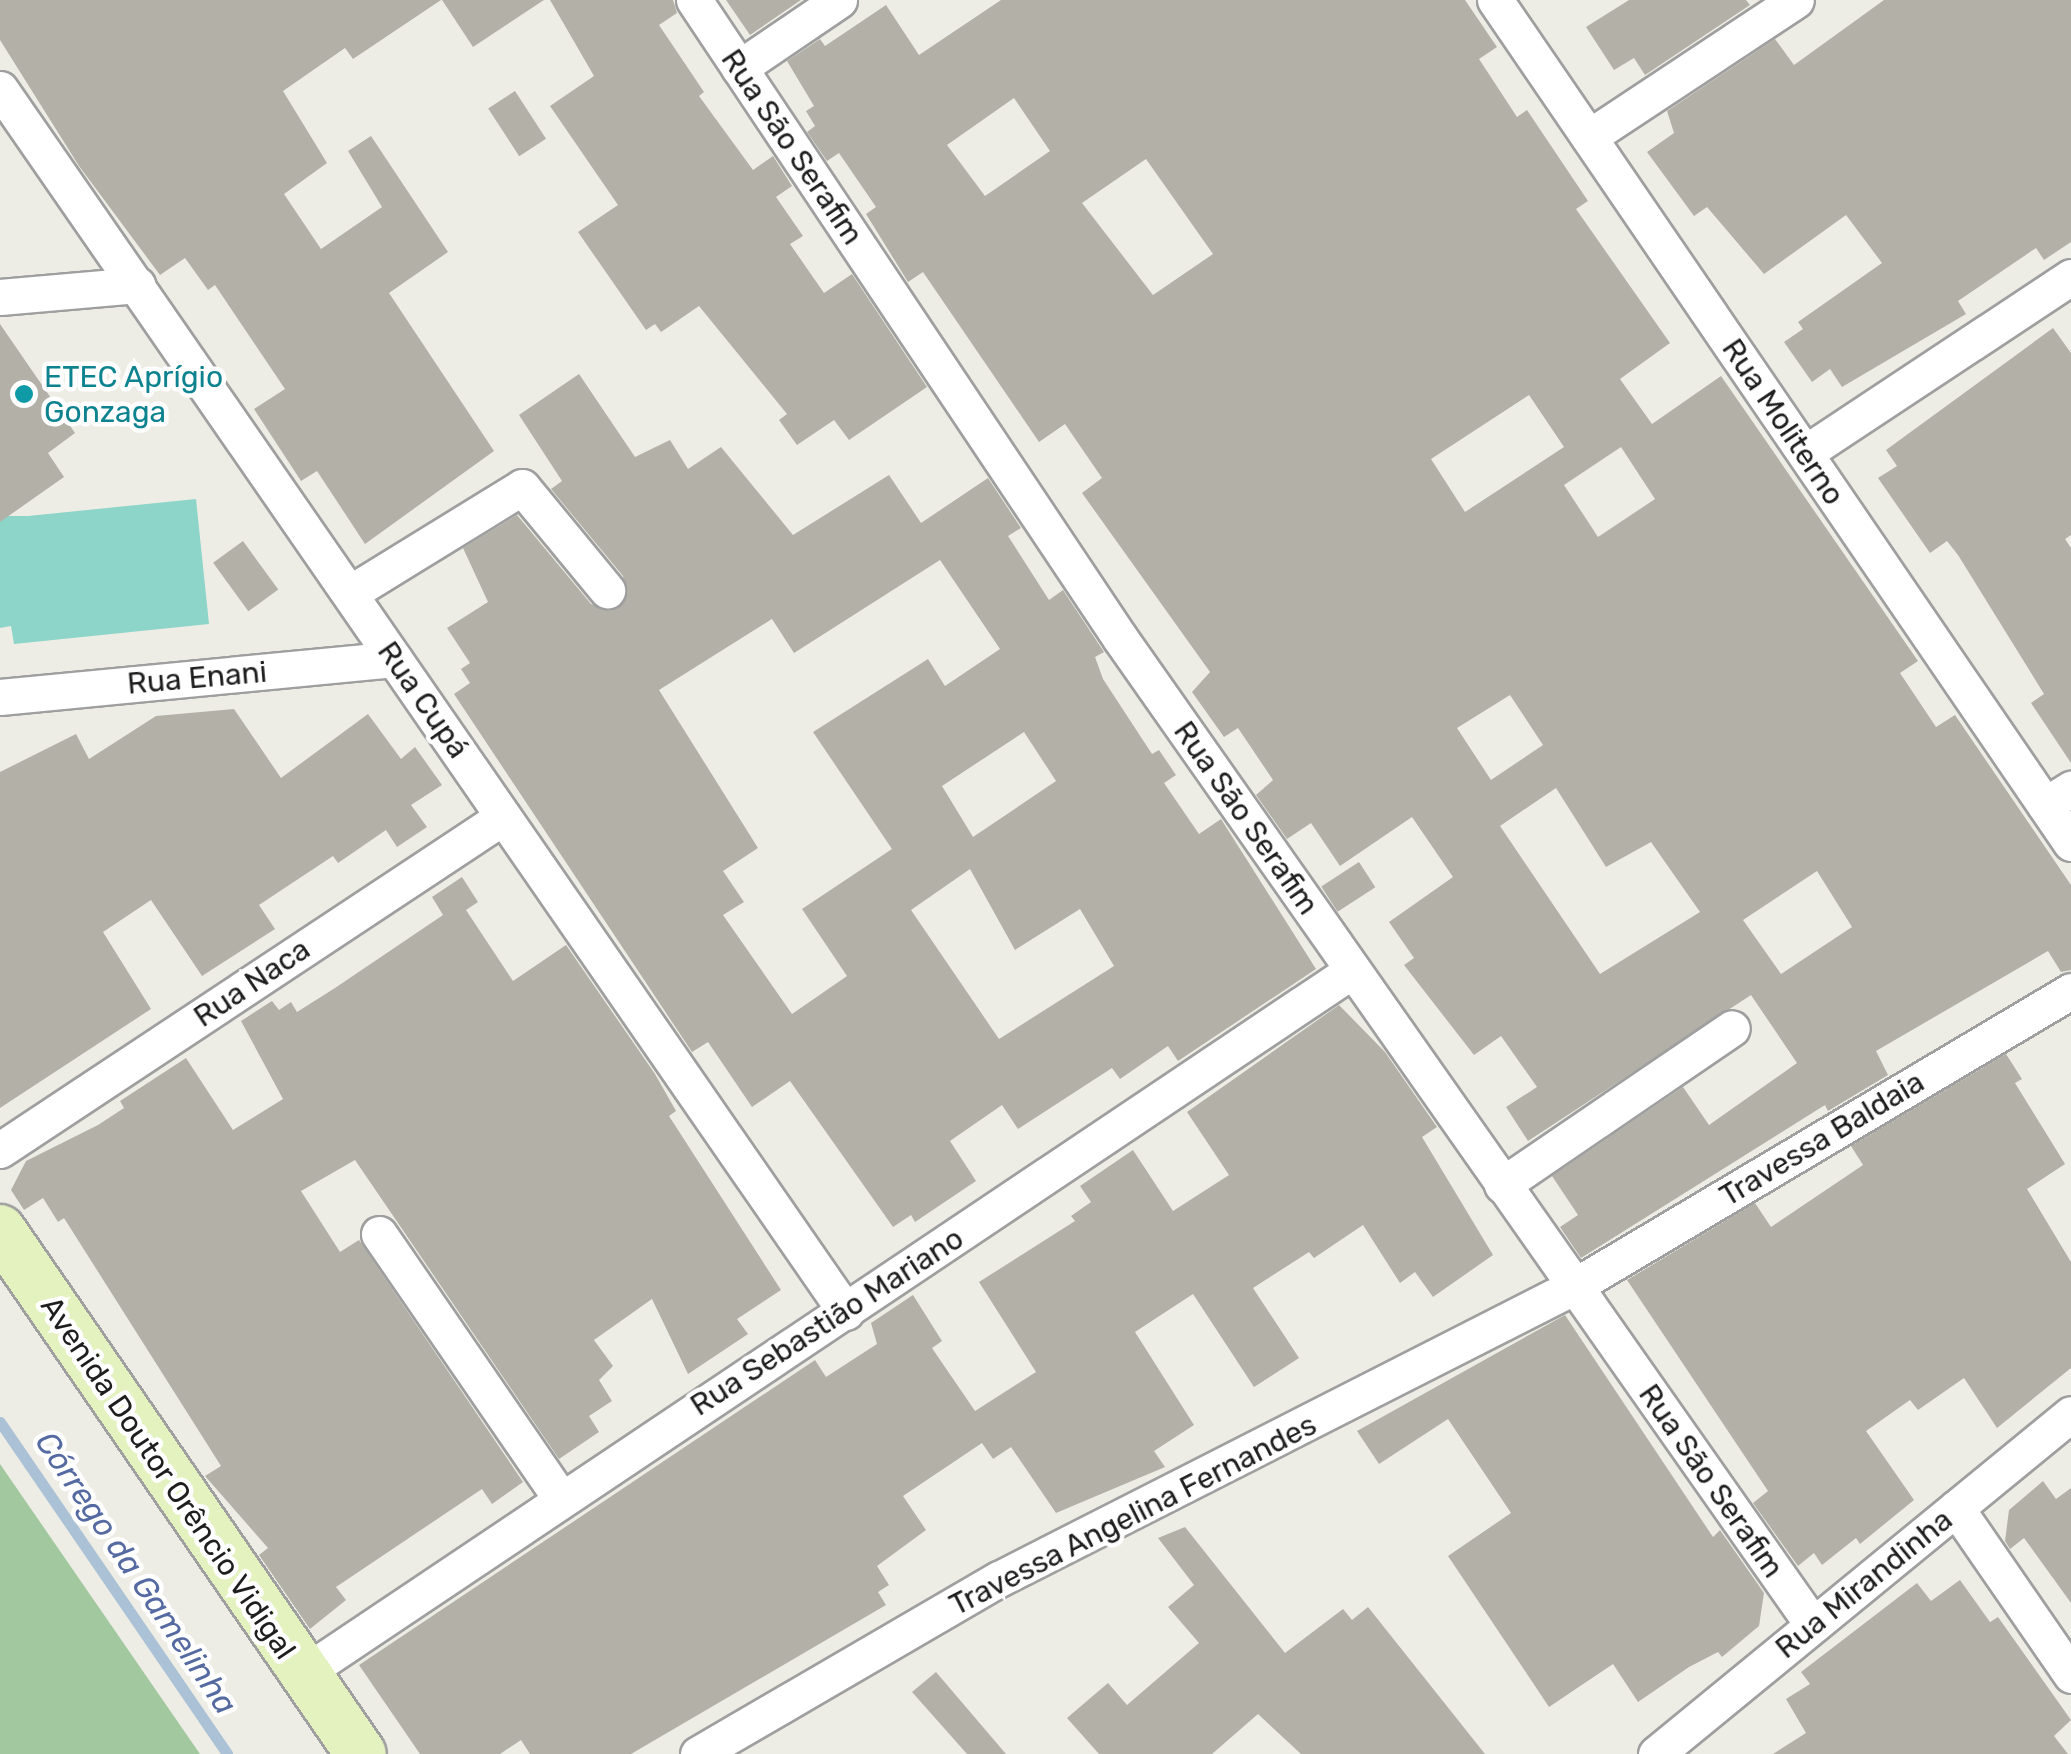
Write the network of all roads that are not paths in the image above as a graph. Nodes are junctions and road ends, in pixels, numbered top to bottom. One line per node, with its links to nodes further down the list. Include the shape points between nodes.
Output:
1 (694, 0): 5 (street, Rua São Serafim)
2 (839, 0): 5 (street)
3 (1495, 0): 7 (street, Rua Moliterno)
4 (1796, 0): 7 (street)
5 (740, 68): 19 (street, Rua São Serafim, via 1120,638)
6 (0, 88): 9 (street, Rua Cupá)
7 (1589, 137): 11 (street, Rua Moliterno)
8 (2071, 277): 11 (street)
9 (137, 285): 10 (street); 13 (street, Rua Cupá)
10 (0, 298)
11 (1804, 453): 16 (street, Rua Moliterno)
12 (607, 590): 13 (street, via 522,487)
13 (350, 593): 14 (street, Rua Cupá)
14 (394, 660): 15 (street, Rua Enani); 17 (street, Rua Cupá)
15 (0, 697)
16 (2058, 797): 18 (street, Rua Moliterno)
17 (504, 816): 22 (street, Rua Naca); 27 (street, Rua Cupá)
18 (2071, 843)
19 (1353, 970): 23 (street, Rua São Serafim); 27 (street, Rua Sebastião Mariano)
20 (2071, 991): 26 (street, Travessa Baldaia)
21 (1732, 1028): 23 (street)
22 (0, 1150)
23 (1502, 1185): 26 (street, Rua São Serafim)
24 (0, 1230): 32 (street, Avenida Doutor Orêncio Vidigal)
25 (379, 1234): 29 (street)
26 (1573, 1287): 31 (street, Rua São Serafim); 35 (street, Travessa Angelina Fernandes, via 1016,1570)
27 (846, 1312): 29 (street, Rua Sebastião Mariano)
28 (2071, 1414): 30 (street, Rua Mirandinha)
29 (560, 1496): 32 (street, Rua Sebastião Mariano)
30 (1956, 1508): 31 (street, Rua Mirandinha); 33 (street)
31 (1813, 1625): 36 (street, Rua Mirandinha)
32 (302, 1675): 34 (street, Avenida Doutor Orêncio Vidigal)
33 (2071, 1675)
34 (360, 1754)
35 (698, 1754)
36 (1656, 1754)

